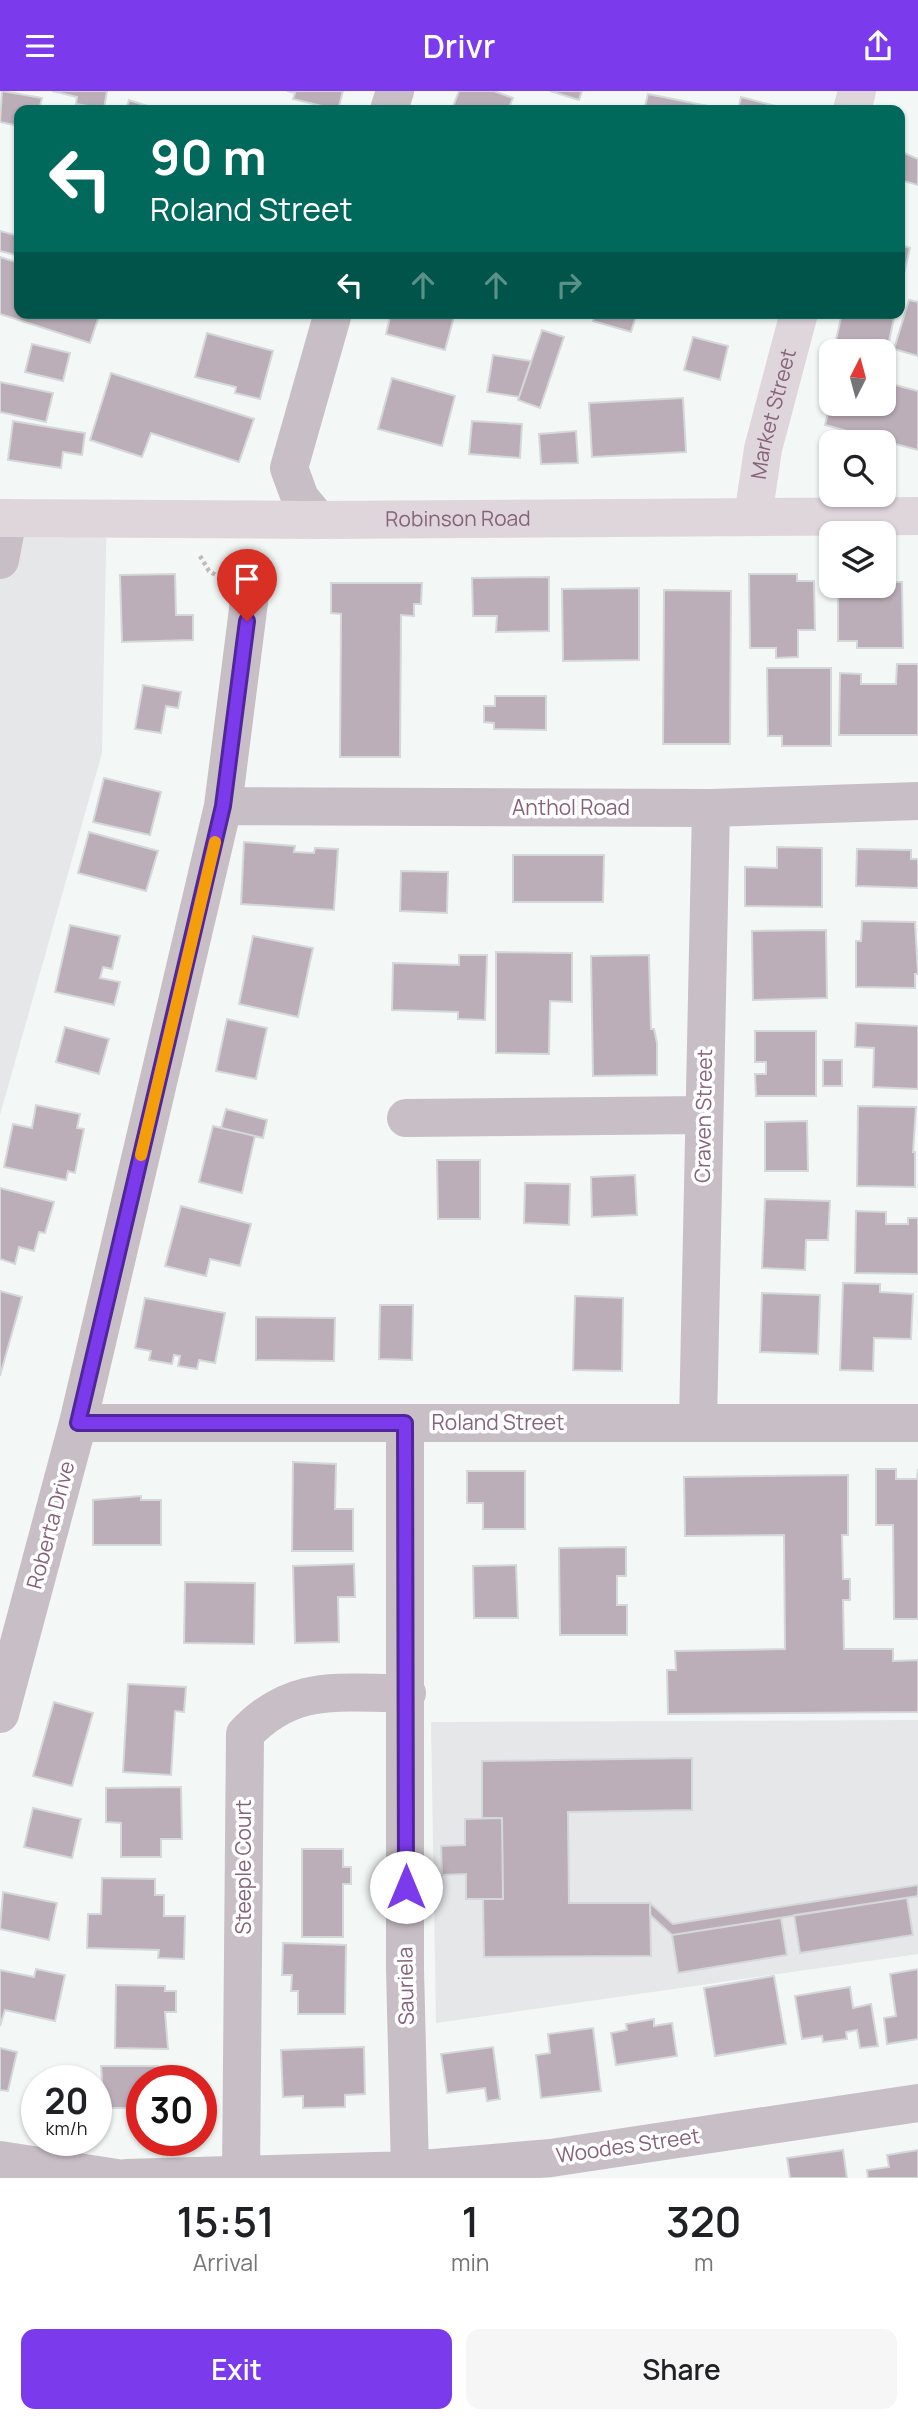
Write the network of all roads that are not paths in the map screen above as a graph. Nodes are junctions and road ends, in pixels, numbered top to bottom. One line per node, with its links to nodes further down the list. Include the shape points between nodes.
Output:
1 (331, 319): 6 (street, via 289,468 300,498)
2 (797, 319): 4 (main road, Market Street, via 762,449)
3 (918, 516): 4 (main road, Robinson Road)
4 (753, 517): 6 (main road, Robinson Road)
5 (4, 518): 6 (main road, Robinson Road); 7 (street)
6 (318, 520)
7 (0, 560)
8 (250, 594): 10 (street, Roberta Drive)
9 (918, 801): 11 (street, Anthol Road)
10 (223, 806): 11 (street, Anthol Road); 14 (street, Roberta Drive)
11 (711, 808): 12 (street, Craven Street)
12 (703, 1115): 13 (street); 16 (street, Craven Street)
13 (406, 1118)
14 (78, 1423): 15 (street, Roland Street); 19 (street, Roberta Drive)
15 (405, 1423): 16 (street, Roland Street); 18 (street, Sauriela)
16 (698, 1423): 17 (street, Roland Street)
17 (918, 1423)
18 (407, 1693): 22 (street, Sauriela, via 405,1969); 23 (street, Steeple Court, via 321,1694 294,1699 266,1712 245,1734)
19 (0, 1714)
20 (918, 2103): 22 (street, Woodes Street, via 551,2158)
21 (0, 2160): 24 (street)
22 (411, 2170): 23 (street, Woodes Street)
23 (241, 2175): 25 (street, Woodes Street)
24 (117, 2178)
25 (126, 2178)

